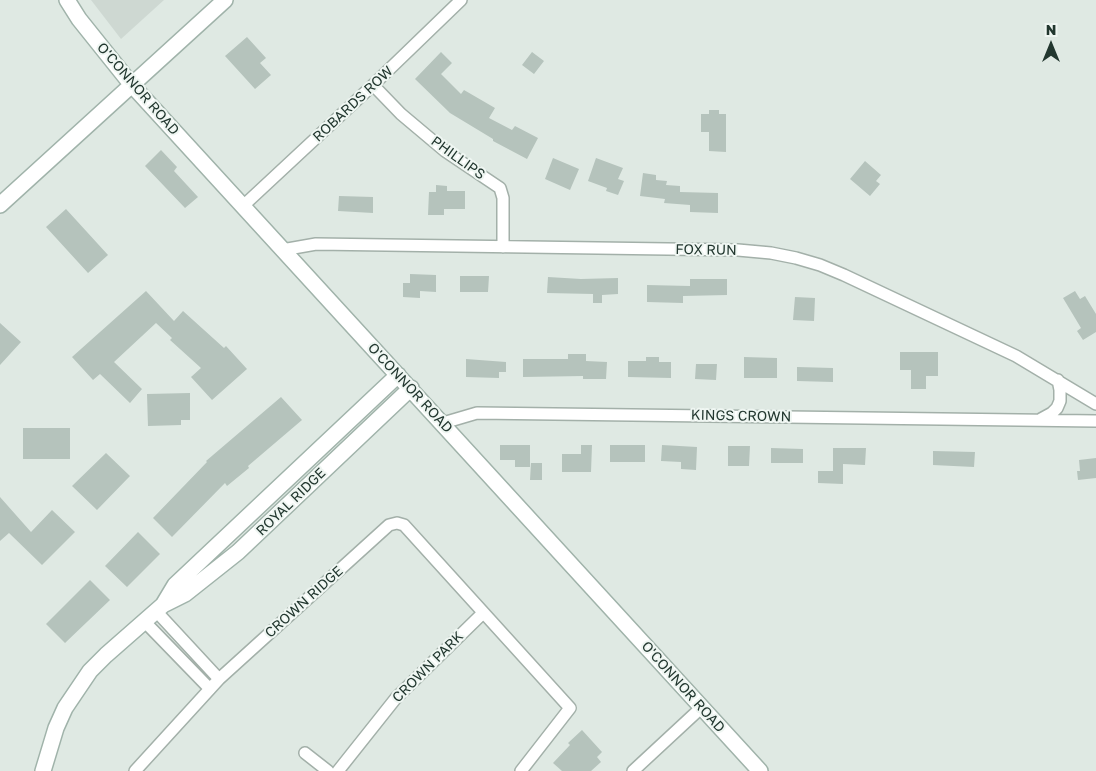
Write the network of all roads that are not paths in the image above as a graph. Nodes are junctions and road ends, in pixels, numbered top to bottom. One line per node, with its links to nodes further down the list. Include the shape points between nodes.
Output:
1 (67, 0): 4 (main road, O'CONNOR ROAD)
2 (224, 0): 4 (main road)
3 (461, 0): 5 (street, ROBARDS ROW)
4 (131, 84): 6 (main road); 7 (main road, O'CONNOR ROAD)
5 (373, 86): 7 (street, ROBARDS ROW); 8 (street, PHILLIPS, via 445,151 500,188)
6 (0, 205)
7 (243, 206): 9 (main road, O'CONNOR ROAD)
8 (503, 248): 9 (street, FOX RUN, via 316,244); 11 (street, FOX RUN, via 738,250 796,258 828,268 887,295 1016,356)
9 (282, 250): 10 (main road, O'CONNOR ROAD)
10 (398, 375): 12 (main road, O'CONNOR ROAD); 17 (main road, ROYAL RIDGE, via 175,584)
11 (1058, 380): 13 (street, FOX RUN); 14 (street, via 1060,401 1052,413)
12 (410, 388): 16 (main road, O'CONNOR ROAD); 17 (main road, ROYAL RIDGE, via 238,552 185,594)
13 (1096, 404)
14 (1041, 419): 15 (street, KINGS CROWN); 16 (street, KINGS CROWN, via 477,413)
15 (1096, 421)
16 (443, 424): 22 (main road, O'CONNOR ROAD)
17 (159, 608): 19 (main road, ROYAL RIDGE); 20 (street)
18 (483, 612): 20 (street, CROWN RIDGE, via 404,525 396,522); 27 (street, CROWN PARK, via 396,698); 28 (street, via 570,708)
19 (144, 621): 21 (street); 24 (main road, ROYAL RIDGE, via 106,655 77,689 56,728)
20 (219, 680): 21 (street, CROWN RIDGE)
21 (210, 689): 25 (street, CROWN RIDGE)
22 (702, 707): 29 (street); 30 (main road, O'CONNOR ROAD)
23 (305, 753): 26 (street)
24 (43, 771)
25 (135, 771)
26 (328, 771)
27 (338, 771)
28 (521, 771)
29 (633, 771)
30 (760, 771)

